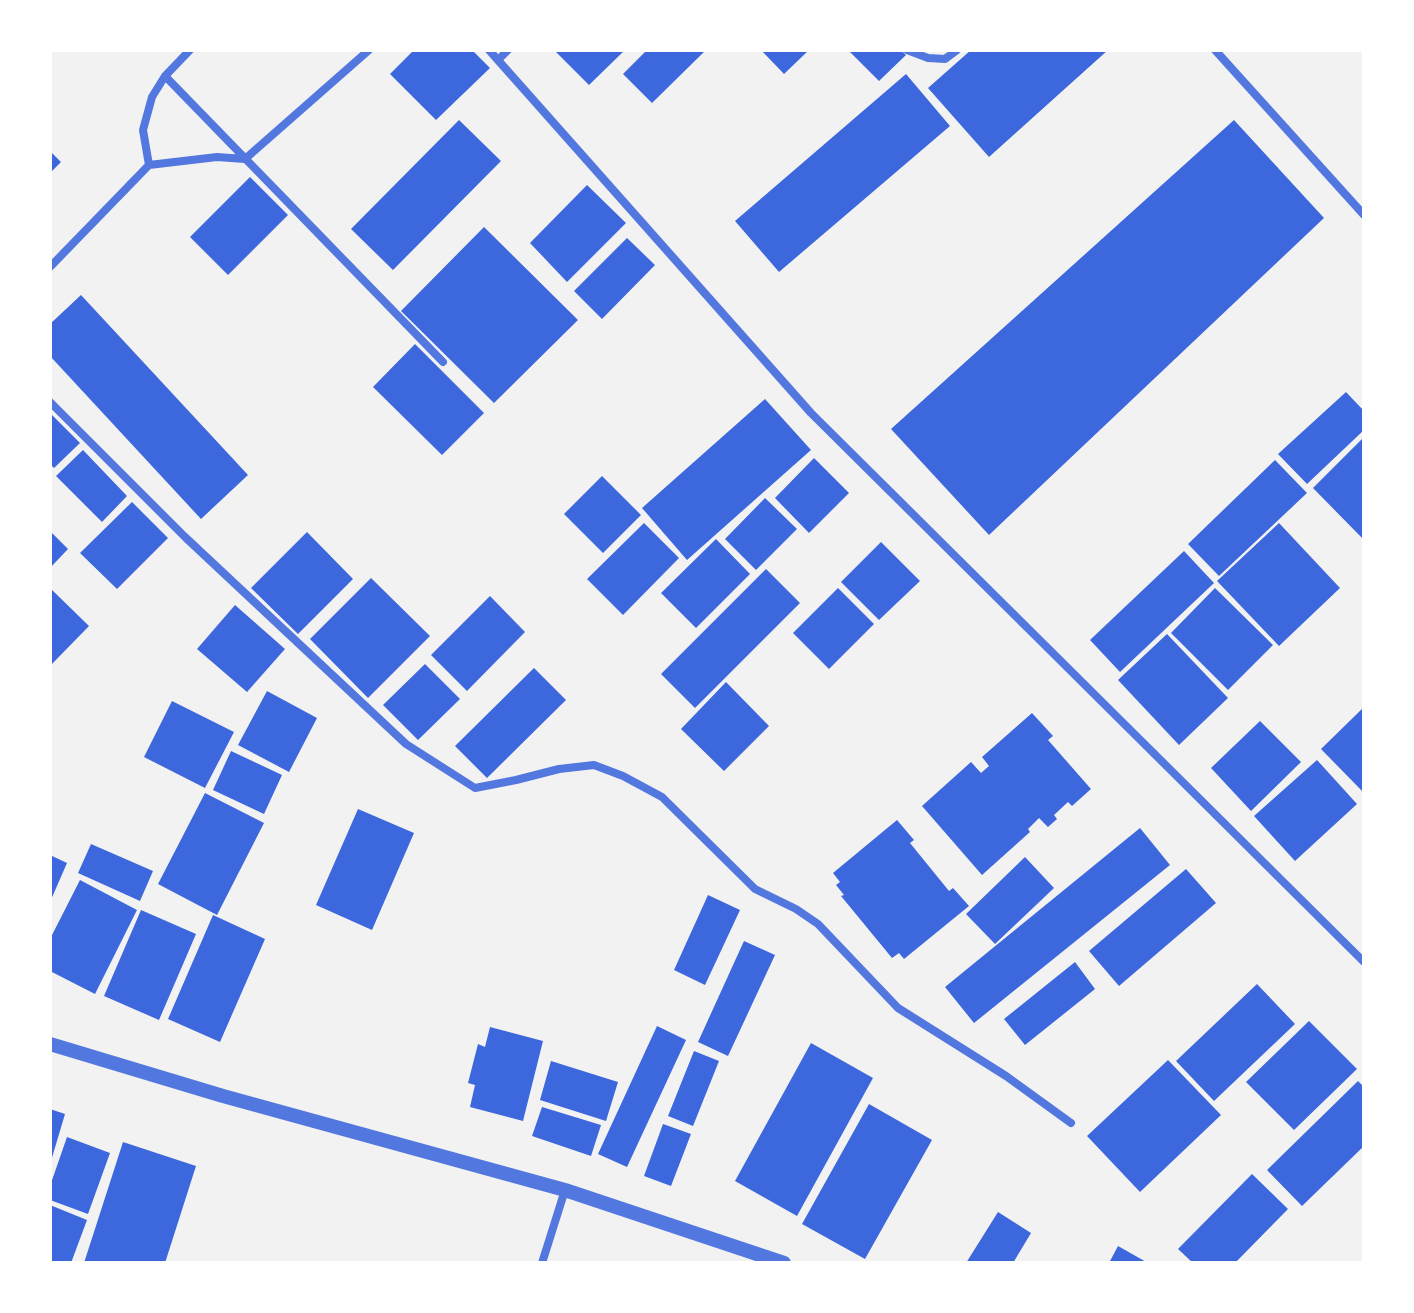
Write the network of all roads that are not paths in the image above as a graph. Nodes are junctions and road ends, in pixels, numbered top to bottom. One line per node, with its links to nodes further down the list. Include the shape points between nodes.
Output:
1 (190, 50): 9 (street)
2 (369, 50): 10 (street)
3 (489, 50): 8 (street)
4 (508, 50): 8 (street)
5 (907, 50): 6 (street, via 945,59)
6 (957, 50)
7 (1215, 50): 12 (street)
8 (498, 60): 16 (street, via 811,413)
9 (165, 76): 10 (street); 11 (street, via 152,97 143,130)
10 (245, 159): 11 (street); 14 (street)
11 (149, 165): 13 (street)
12 (1364, 215)
13 (50, 267)
14 (443, 362)
15 (50, 402): 18 (street, via 406,744 475,788 594,765 662,797 755,889 818,924 898,1008)
16 (1364, 962)
17 (50, 1044): 19 (street)
18 (1071, 1123)
19 (565, 1190): 20 (street); 21 (street)
20 (542, 1263)
21 (784, 1263)

